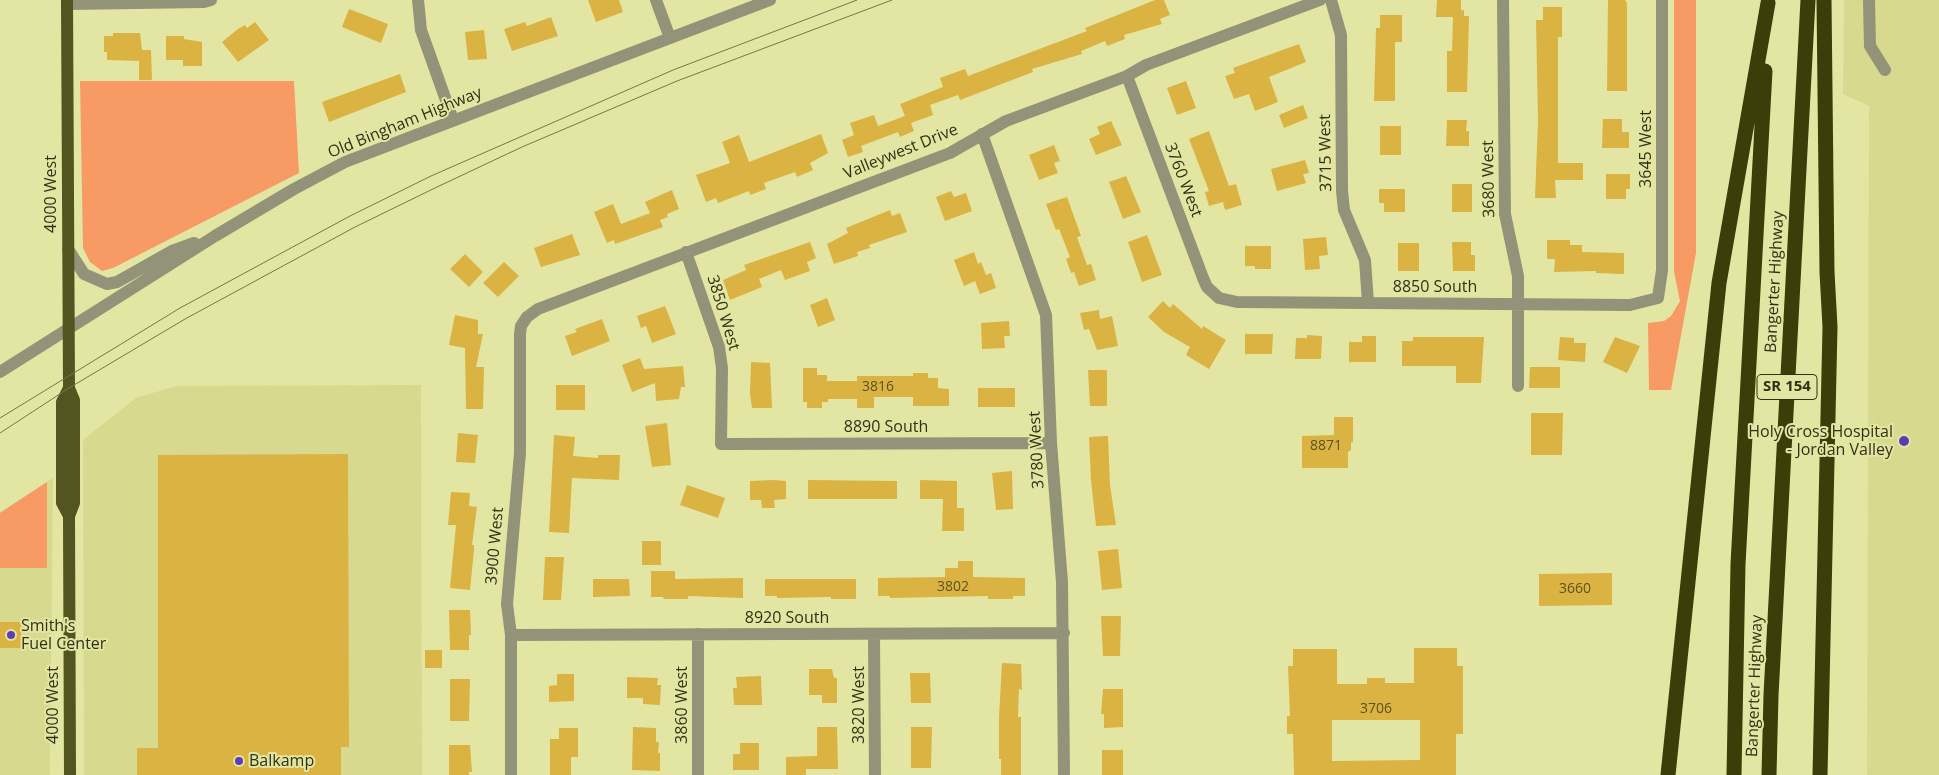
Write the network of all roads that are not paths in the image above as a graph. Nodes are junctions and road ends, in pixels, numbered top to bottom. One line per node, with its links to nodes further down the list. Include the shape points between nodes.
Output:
1 (211, 0): 12 (street)
2 (418, 0): 17 (street, via 421,30)
3 (656, 0): 14 (street)
4 (770, 0): 14 (street, Old Bingham Highway)
5 (1320, 0): 16 (street, Valleywest Drive, via 1146,65)
6 (1331, 0): 24 (street, 3715 West, via 1341,34 1344,210 1365,260)
7 (1503, 0): 25 (street, 3680 West, via 1505,214 1516,262)
8 (1662, 0): 23 (street, 3645 West, via 1662,270)
9 (1808, 0): 43 (highway, Bangerter Highway / SR 154)
10 (1824, 0): 44 (highway, via 1830,327)
11 (1869, 0): 15 (street, via 1870,46)
12 (67, 2): 20 (main road, 4000 West)
13 (1768, 2): 41 (highway, via 1720,283); 42 (highway, Bangerter Highway / SR 154, via 1738,564)
14 (670, 38): 17 (street, Old Bingham Highway)
15 (1885, 70)
16 (1127, 76): 18 (street, Valleywest Drive, via 1006,121); 22 (street, 3760 West, via 1203,278)
17 (453, 120): 19 (street, Old Bingham Highway, via 345,162 294,188)
18 (982, 134): 21 (street, Valleywest Drive, via 950,153); 30 (street, 3780 West, via 1046,315)
19 (215, 236): 20 (street, via 172,251 117,282 107,284 84,274); 27 (street, Old Bingham Highway)
20 (68, 249): 27 (main road, 4000 West)
21 (686, 252): 26 (street, Valleywest Drive, via 538,308); 31 (street, 3850 West, via 719,347 722,368)
22 (1213, 293): 24 (street, 8850 South, via 1219,298 1237,302)
23 (1658, 298): 25 (street, 8850 South, via 1630,305)
24 (1368, 303): 25 (street, 8850 South)
25 (1518, 304): 29 (street, 3680 West)
26 (524, 321): 35 (street, 3900 West, via 520,334 520,453 507,604)
27 (69, 329): 28 (street, Old Bingham Highway); 36 (main road, 4000 West, via 69,388 74,400 74,502 68,516)
28 (0, 372)
29 (1518, 386)
30 (1051, 443): 31 (street, 8890 South); 32 (street, 3780 West)
31 (721, 444)
32 (1064, 633): 34 (street, 8920 South); 40 (street, 3780 West)
33 (698, 634): 34 (street, 8920 South); 35 (street, 8920 South); 38 (street, 3860 West)
34 (874, 634): 39 (street, 3820 West)
35 (511, 635): 37 (street, 3900 West)
36 (70, 775)
37 (511, 775)
38 (698, 775)
39 (875, 775)
40 (1064, 775)
41 (1668, 775)
42 (1734, 775)
43 (1769, 775)
44 (1820, 775)

